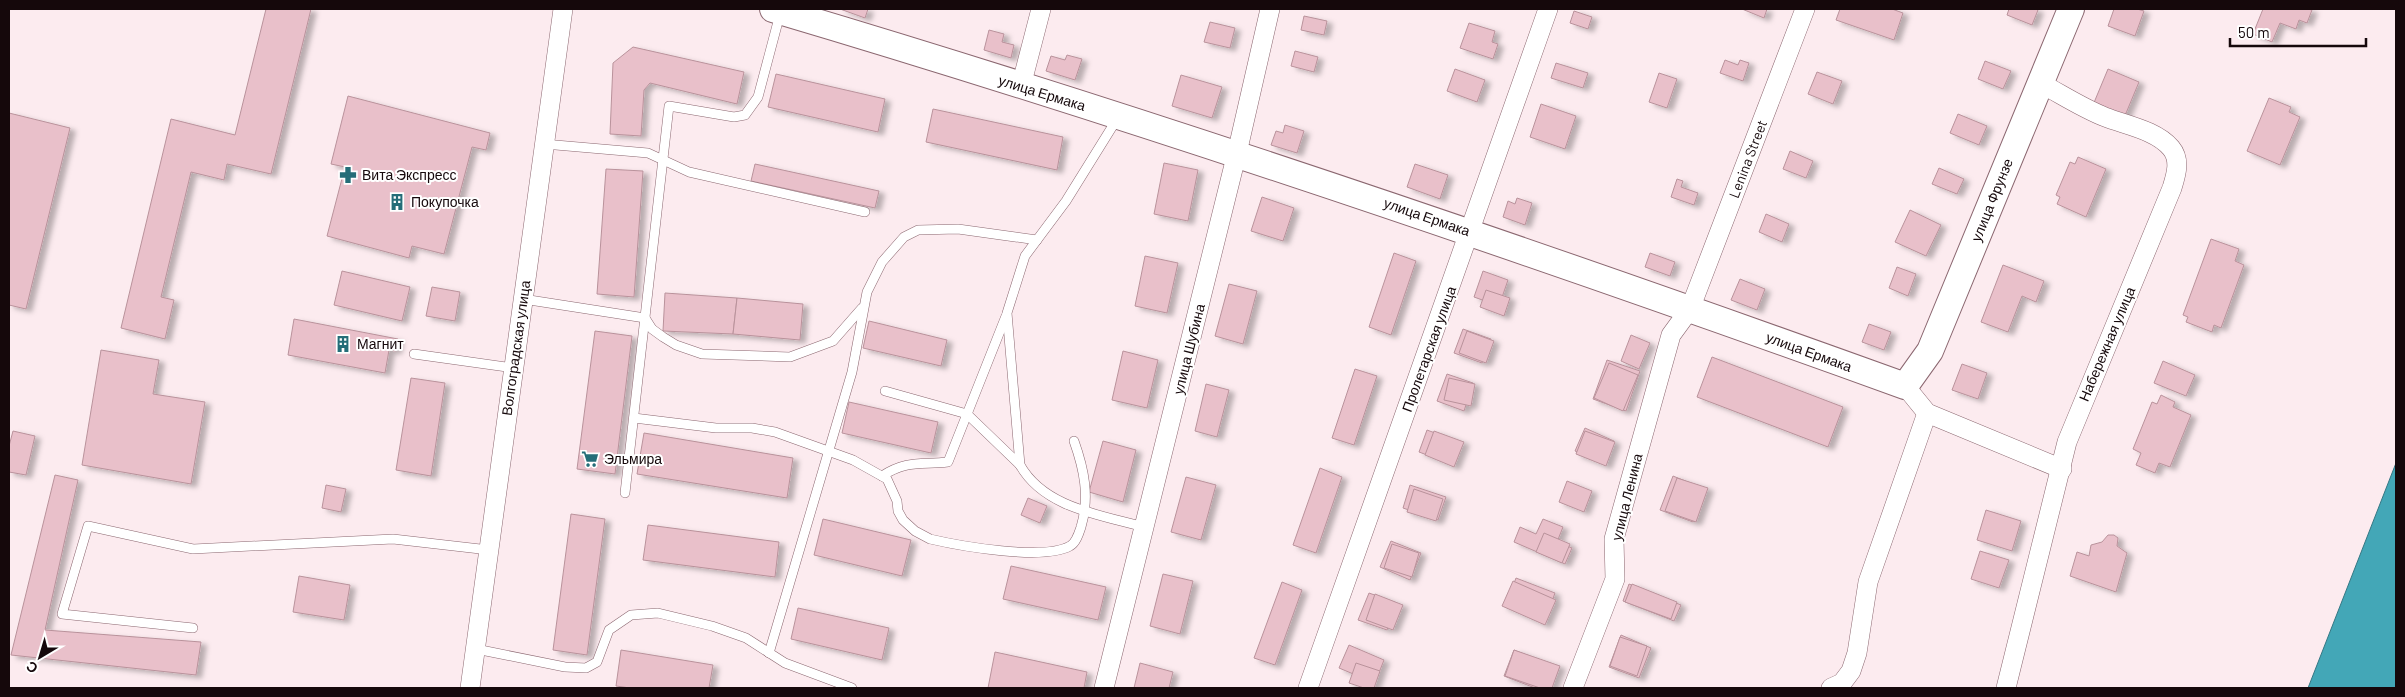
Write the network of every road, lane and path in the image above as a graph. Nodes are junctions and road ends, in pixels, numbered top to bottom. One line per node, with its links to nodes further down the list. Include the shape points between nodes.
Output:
1 (563, 9): 12 (street, Волгоградская улица)
2 (1041, 9): 10 (street)
3 (1270, 9): 13 (street, улица Шубина)
4 (1548, 9): 16 (street, Пролетарская улица)
5 (1805, 9): 20 (street, Lenina Street)
6 (2071, 9): 9 (street, улица Фрунзе)
7 (776, 10): 8 (street, улица Ермака); 14 (lane, via 758,97 750,109 745,115 734,117 669,106)
8 (808, 14): 10 (street, улица Ермака)
9 (2040, 83): 25 (street, улица Фрунзе, via 1930,351); 33 (street, Набережная улица, via 2104,117 2159,138 2171,147 2177,159 2172,188 2089,387 2068,442)
10 (1021, 86): 11 (street, улица Ермака)
11 (1118, 116): 13 (street, улица Ермака); 17 (lane, via 1066,201)
12 (544, 144): 14 (lane, via 634,151); 18 (street, Волгоградская улица)
13 (1237, 153): 16 (street, улица Ермака); 37 (street, улица Шубина)
14 (663, 160): 15 (lane, via 689,172); 22 (lane)
15 (865, 212)
16 (1471, 232): 20 (street, улица Ермака); 45 (street, Пролетарская улица)
17 (1037, 240): 19 (lane, via 958,229 918,230 904,237 882,262 867,292); 21 (lane, via 1025,256)
18 (523, 299): 22 (lane); 24 (street, Волгоградская улица)
19 (864, 306): 22 (lane, via 833,341 790,357 697,352 663,337); 31 (lane, via 852,372)
20 (1690, 309): 25 (street, улица Ермака); 46 (street, улица Ленина, via 1671,335 1614,539 1615,579)
21 (1007, 313): 28 (lane); 32 (lane)
22 (645, 318): 29 (lane)
23 (414, 354): 24 (lane)
24 (514, 368): 38 (street, Волгоградская улица)
25 (1906, 386): 27 (street)
26 (885, 391): 28 (lane)
27 (1927, 413): 33 (street); 47 (street, via 1868,582 1857,653 1851,671 1842,683)
28 (967, 414): 32 (lane); 34 (lane, via 948,462 897,466)
29 (634, 418): 31 (lane, via 775,432); 35 (lane)
30 (1074, 441): 36 (lane, via 1086,483)
31 (828, 452): 34 (lane, via 853,460); 41 (lane)
32 (1020, 466): 36 (lane, via 1028,480 1047,495)
33 (2062, 468): 48 (street, Набережная улица)
34 (882, 476): 36 (lane, via 892,488 903,520 930,539 950,544 1030,553 1053,552 1072,546 1079,534)
35 (625, 493)
36 (1085, 510): 37 (lane)
37 (1144, 527): 44 (street, улица Шубина)
38 (489, 550): 39 (lane, via 392,539 193,549 88,526 62,614); 40 (street, Волгоградская улица)
39 (193, 628)
40 (476, 649): 41 (lane, via 565,667 586,668 597,662 609,630 631,615 658,614 712,626 746,638); 42 (street, Волгоградская улица)
41 (770, 654): 43 (lane, via 785,663)
42 (470, 688)
43 (852, 688)
44 (1104, 688)
45 (1308, 688)
46 (1573, 688)
47 (1831, 688)
48 (2006, 688)

